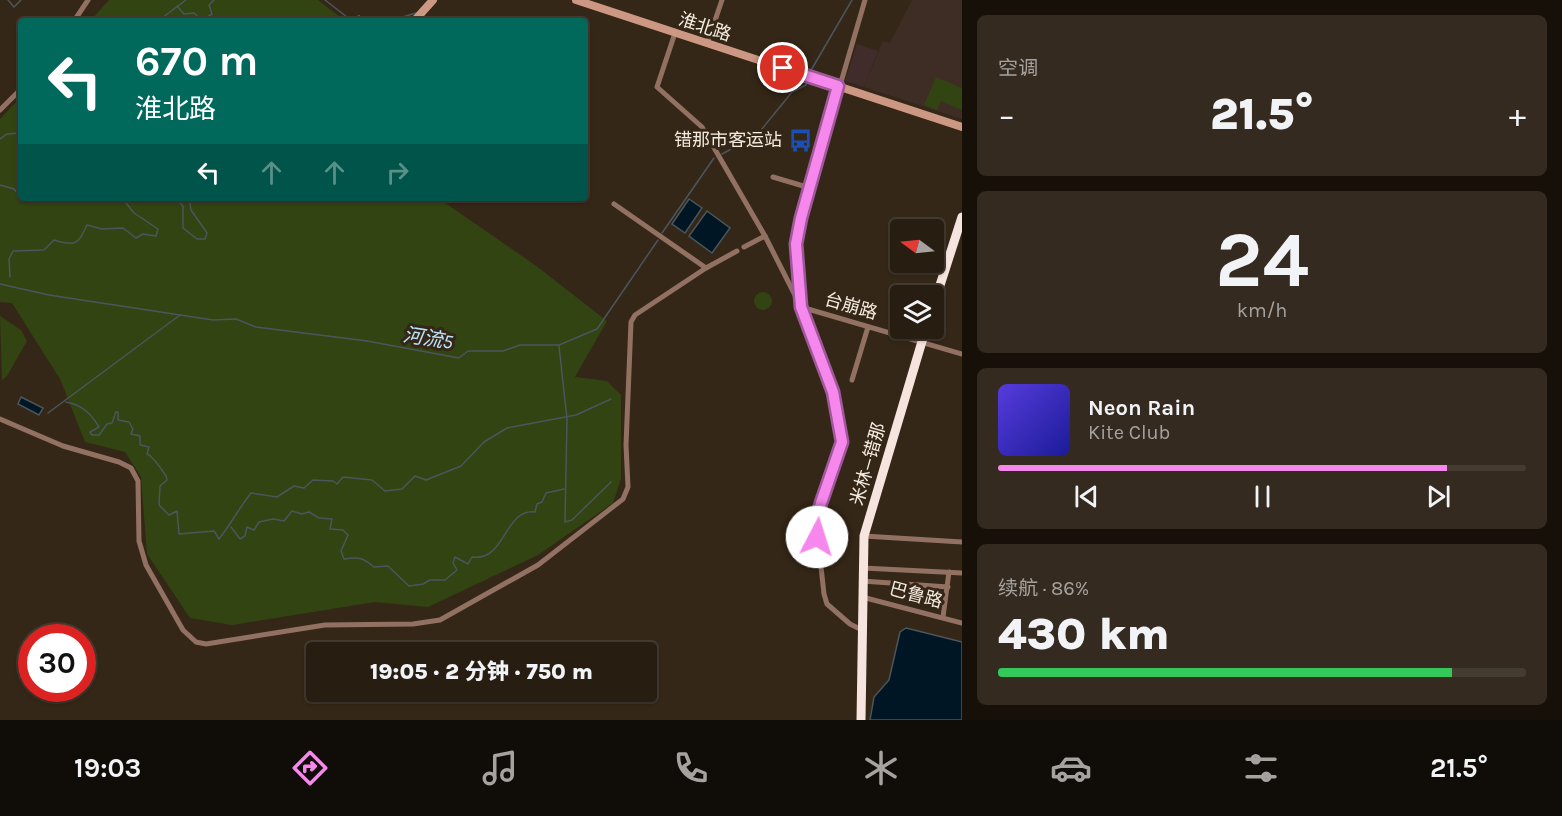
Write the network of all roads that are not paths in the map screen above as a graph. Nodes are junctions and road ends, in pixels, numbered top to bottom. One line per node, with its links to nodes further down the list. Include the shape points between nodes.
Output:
1 (88, 0): 6 (street)
2 (433, 0): 7 (street)
3 (576, 0): 8 (street, 淮北路)
4 (722, 0): 9 (street)
5 (865, 0): 10 (street)
6 (76, 18)
7 (417, 18)
8 (675, 33): 9 (street, 淮北路); 18 (street, via 657,87 702,128)
9 (707, 44): 10 (street, 淮北路)
10 (838, 86): 13 (street, 淮北路); 15 (street)
11 (18, 92): 12 (street)
12 (0, 110)
13 (962, 127)
14 (773, 177): 15 (street)
15 (810, 188): 23 (street, via 796,244)
16 (614, 204): 21 (street)
17 (962, 217): 22 (highway)
18 (765, 236): 19 (street); 23 (street)
19 (744, 247)
20 (737, 251): 21 (street)
21 (706, 268): 29 (street, via 635,315 631,322 628,487 623,499 538,565 440,620 325,626 206,644 196,642 183,630 143,556 137,518 140,489 131,468 70,449)
22 (940, 285)
23 (801, 307): 24 (street, 台崩路); 40 (street, via 833,392 842,442 816,521 824,594 827,604)
24 (868, 327): 26 (street, 台崩路); 28 (street)
25 (923, 339): 26 (highway, 米林—错那)
26 (922, 342): 27 (street, 台崩路); 30 (highway, 米林—错那)
27 (962, 354)
28 (852, 380)
29 (0, 419)
30 (864, 536): 31 (street); 32 (highway, 米林—错那)
31 (962, 542)
32 (863, 568): 33 (street); 35 (highway, 米林—错那)
33 (949, 572): 34 (street); 36 (street)
34 (962, 573)
35 (862, 581): 36 (street); 37 (highway, 米林—错那)
36 (948, 587): 38 (street)
37 (862, 597): 38 (street, 巴鲁路); 40 (highway, 米林—错那)
38 (943, 618): 39 (street, 巴鲁路)
39 (962, 623)
40 (862, 630): 41 (highway, 米林—错那)
41 (861, 720)

